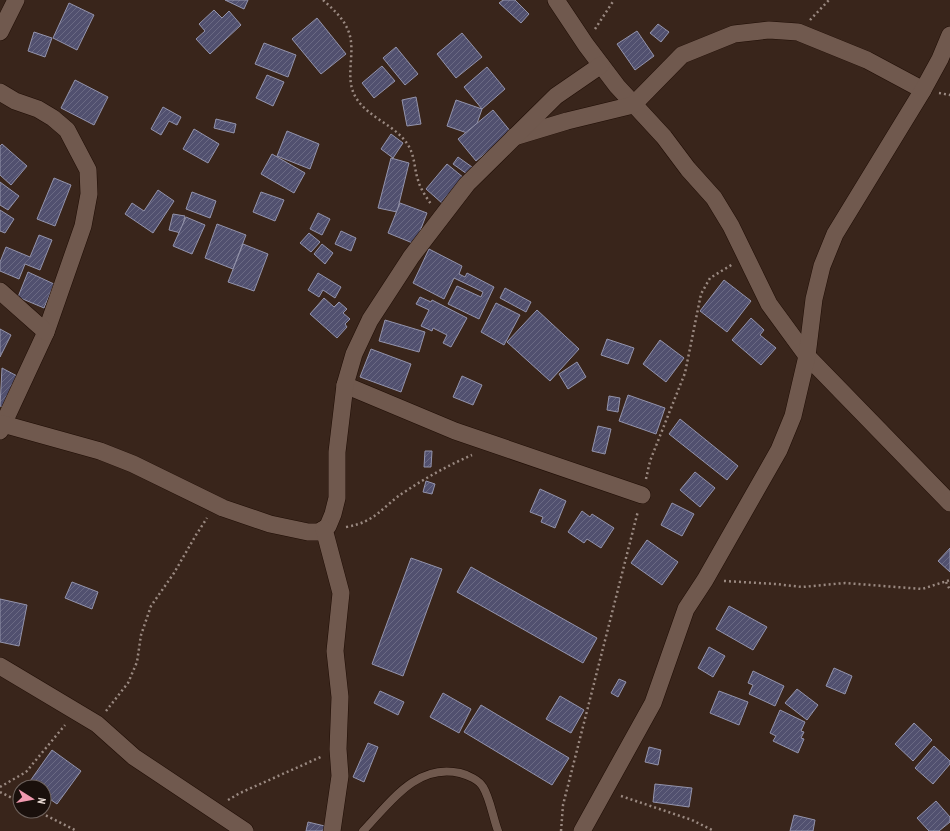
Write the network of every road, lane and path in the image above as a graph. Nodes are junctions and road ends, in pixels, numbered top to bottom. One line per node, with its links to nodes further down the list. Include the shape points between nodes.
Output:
1 (16, 0): 6 (street)
2 (323, 0): 15 (path, via 342,19 349,31 352,48 350,76 354,95 360,104 408,144 414,157 418,181)
3 (556, 0): 9 (street)
4 (614, 0): 9 (path)
5 (829, 0): 7 (path)
6 (0, 32)
7 (798, 32): 11 (street, via 867,60); 13 (street, via 769,30 734,34 698,47 682,55)
8 (950, 35): 11 (street)
9 (586, 45): 10 (street)
10 (601, 65): 13 (street); 14 (street, via 556,96)
11 (923, 90): 19 (street, via 835,234 822,266 814,299)
12 (0, 92): 18 (street, via 43,112 67,130 88,170 89,194 83,226)
13 (633, 105): 14 (street); 16 (street, via 664,137 714,198)
14 (512, 138): 15 (street, via 467,184)
15 (440, 218): 20 (street, via 370,320 354,354)
16 (748, 258): 19 (street, via 769,304); 23 (path, via 724,268 710,278 701,294 685,373 650,461)
17 (0, 291): 18 (street)
18 (46, 332): 21 (street)
19 (807, 356): 24 (street); 27 (street, via 793,416 779,450)
20 (345, 385): 22 (street, via 455,431); 26 (street, via 337,452 337,498)
21 (2, 428): 25 (street, via 100,452 133,464)
22 (497, 445): 23 (street); 26 (path, via 450,465 405,492 372,519 359,525)
23 (642, 495): 45 (path, via 563,805)
24 (950, 503)
25 (223, 508): 26 (street, via 270,524 308,532 318,532); 32 (path, via 210,515 151,606 141,635 137,662 128,683)
26 (326, 528): 33 (street, via 341,593 335,651 340,698)
27 (705, 580): 29 (path, via 802,587 845,583 922,589); 35 (street, via 686,609 653,703)
28 (950, 580): 29 (path)
29 (946, 582): 30 (path)
30 (950, 590)
31 (0, 666): 32 (street)
32 (97, 724): 34 (path, via 93,727 66,724 26,772); 38 (street, via 134,757)
33 (338, 749): 38 (path, via 240,793); 42 (street, via 340,776)
34 (0, 787)
35 (604, 791): 46 (street); 47 (path, via 692,820)
36 (0, 792): 37 (path)
37 (12, 798)
38 (213, 809): 40 (street)
39 (52, 818): 41 (path)
40 (240, 830)
41 (77, 831)
42 (332, 831)
43 (363, 831): 44 (lane, via 407,786 422,775 446,770 468,775 483,786)
44 (498, 831)
45 (561, 831)
46 (582, 831)
47 (714, 831)

